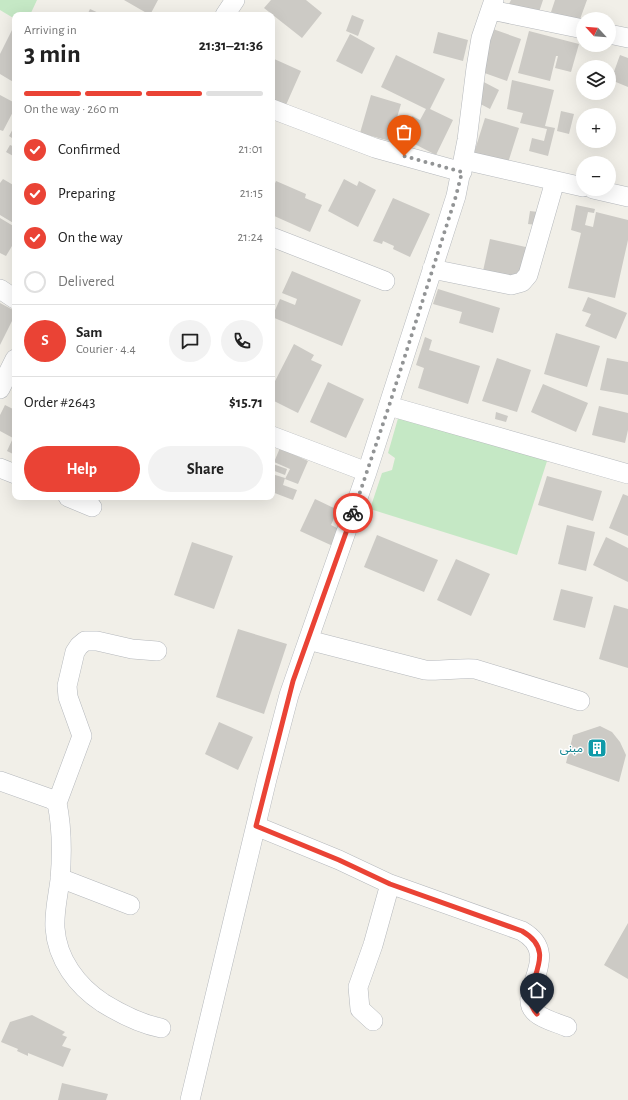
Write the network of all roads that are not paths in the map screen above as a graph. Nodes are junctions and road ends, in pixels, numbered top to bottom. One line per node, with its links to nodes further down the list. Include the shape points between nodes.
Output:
1 (235, 0): 3 (street)
2 (493, 5): 4 (street); 8 (street, via 481,38)
3 (227, 12)
4 (576, 27)
5 (616, 35): 6 (street)
6 (628, 38)
7 (275, 110): 8 (street, via 374,148)
8 (463, 166): 9 (street); 14 (street)
9 (555, 181): 10 (street); 14 (street, via 528,275 522,282 512,285)
10 (576, 186)
11 (616, 194): 12 (street)
12 (628, 197)
13 (275, 238): 15 (street)
14 (432, 269): 20 (street)
15 (384, 281)
16 (0, 289): 17 (street)
17 (12, 297)
18 (12, 365): 19 (street)
19 (0, 389)
20 (389, 406): 23 (street); 25 (street)
21 (275, 437): 23 (street)
22 (0, 468): 24 (street)
23 (367, 472): 28 (street)
24 (12, 473)
25 (628, 474)
26 (75, 500): 27 (street)
27 (92, 507)
28 (308, 640): 30 (street, via 425,670 475,669); 33 (street, via 289,695)
29 (157, 651): 32 (street, via 132,649 97,641 85,641 79,646 67,686 68,697 82,736)
30 (580, 701)
31 (0, 781): 32 (street, via 51,799)
32 (57, 804): 34 (street, via 60,819)
33 (256, 826): 35 (street); 40 (street)
34 (60, 878): 36 (street); 39 (street, via 55,928 57,944 64,963 94,997 138,1022)
35 (390, 884): 37 (street, via 358,987 360,1009); 38 (street, via 522,931 532,937 539,947 540,960 531,990 531,1006 537,1014)
36 (130, 905)
37 (373, 1021)
38 (567, 1027)
39 (161, 1028)
40 (190, 1100)

